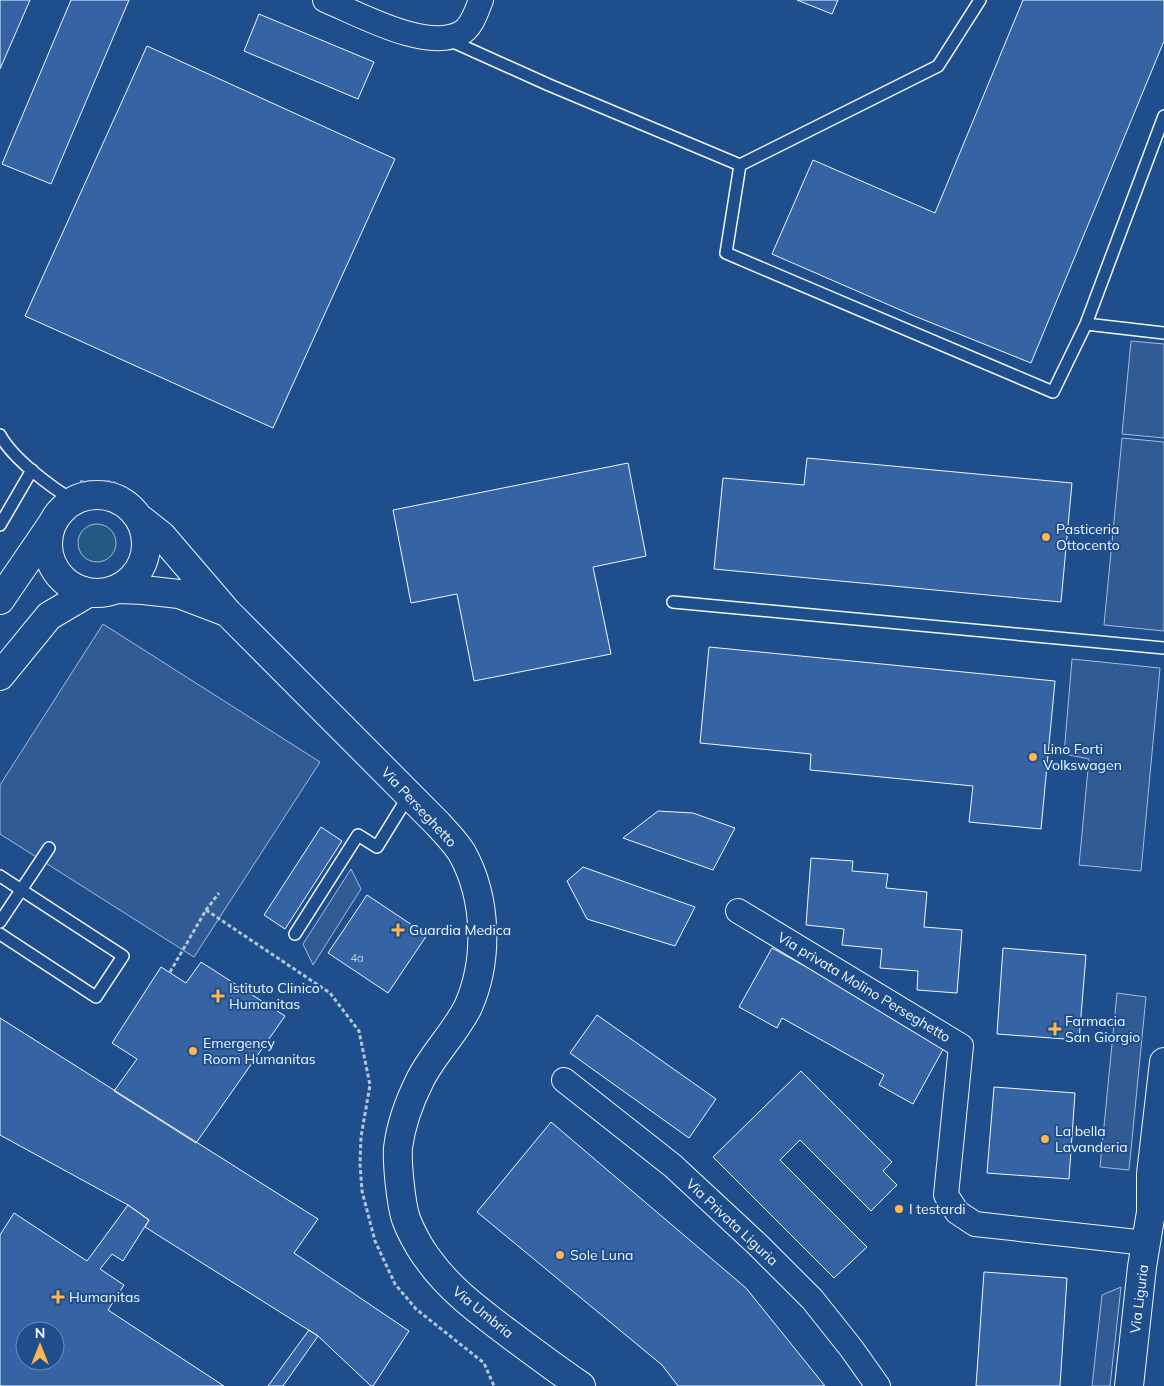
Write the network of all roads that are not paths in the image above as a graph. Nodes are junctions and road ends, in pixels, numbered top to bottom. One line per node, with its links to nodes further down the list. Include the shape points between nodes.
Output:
1 (325, 0): 4 (street, via 404,33)
2 (481, 0): 4 (street, via 473,20 463,32)
3 (980, 0): 6 (lane, via 938,66)
4 (444, 38): 6 (lane)
5 (1164, 116): 7 (lane)
6 (740, 165): 7 (lane, via 726,253 1053,392)
7 (1086, 324): 8 (lane)
8 (1164, 332)
9 (0, 435): 10 (lane, via 6,447)
10 (32, 470): 11 (lane); 14 (lane)
11 (74, 501): 12 (street, via 93,496 111,497 126,504); 13 (street)
12 (138, 517): 15 (street, via 145,532 142,565); 19 (street, Via Perseghetto, via 162,536)
13 (53, 523): 16 (street, via 48,540 53,566 71,586); 17 (street)
14 (0, 525)
15 (119, 589): 16 (street); 19 (street, Via Perseghetto, via 179,594)
16 (88, 593): 21 (street, via 49,616)
17 (0, 600)
18 (672, 602): 20 (lane)
19 (228, 613): 22 (street, Via Perseghetto)
20 (1164, 648)
21 (0, 676)
22 (410, 795): 29 (lane, via 377,847 358,835); 33 (street, Via Perseghetto, via 462,852 482,912 482,947 478,978 468,1006 421,1078 406,1112 398,1148)
23 (49, 848): 25 (lane)
24 (0, 876): 25 (lane)
25 (22, 890): 27 (lane); 28 (lane, via 123,956 96,997)
26 (738, 911): 34 (street, Via privata Molino Perseghetto, via 962,1046 946,1194 956,1212 975,1224)
27 (0, 922)
28 (0, 934)
29 (295, 934)
30 (1164, 1062): 32 (street, Via Liguria, via 1151,1174)
31 (564, 1080): 36 (street, Via Privata Liguria, via 673,1166 758,1245 812,1298)
32 (1158, 1214): 34 (street, Via Liguria)
33 (406, 1219): 35 (street, Via Umbria, via 426,1258 446,1282 482,1313)
34 (1146, 1243): 37 (street, Via Liguria)
35 (581, 1386)
36 (878, 1386)
37 (1129, 1386)

